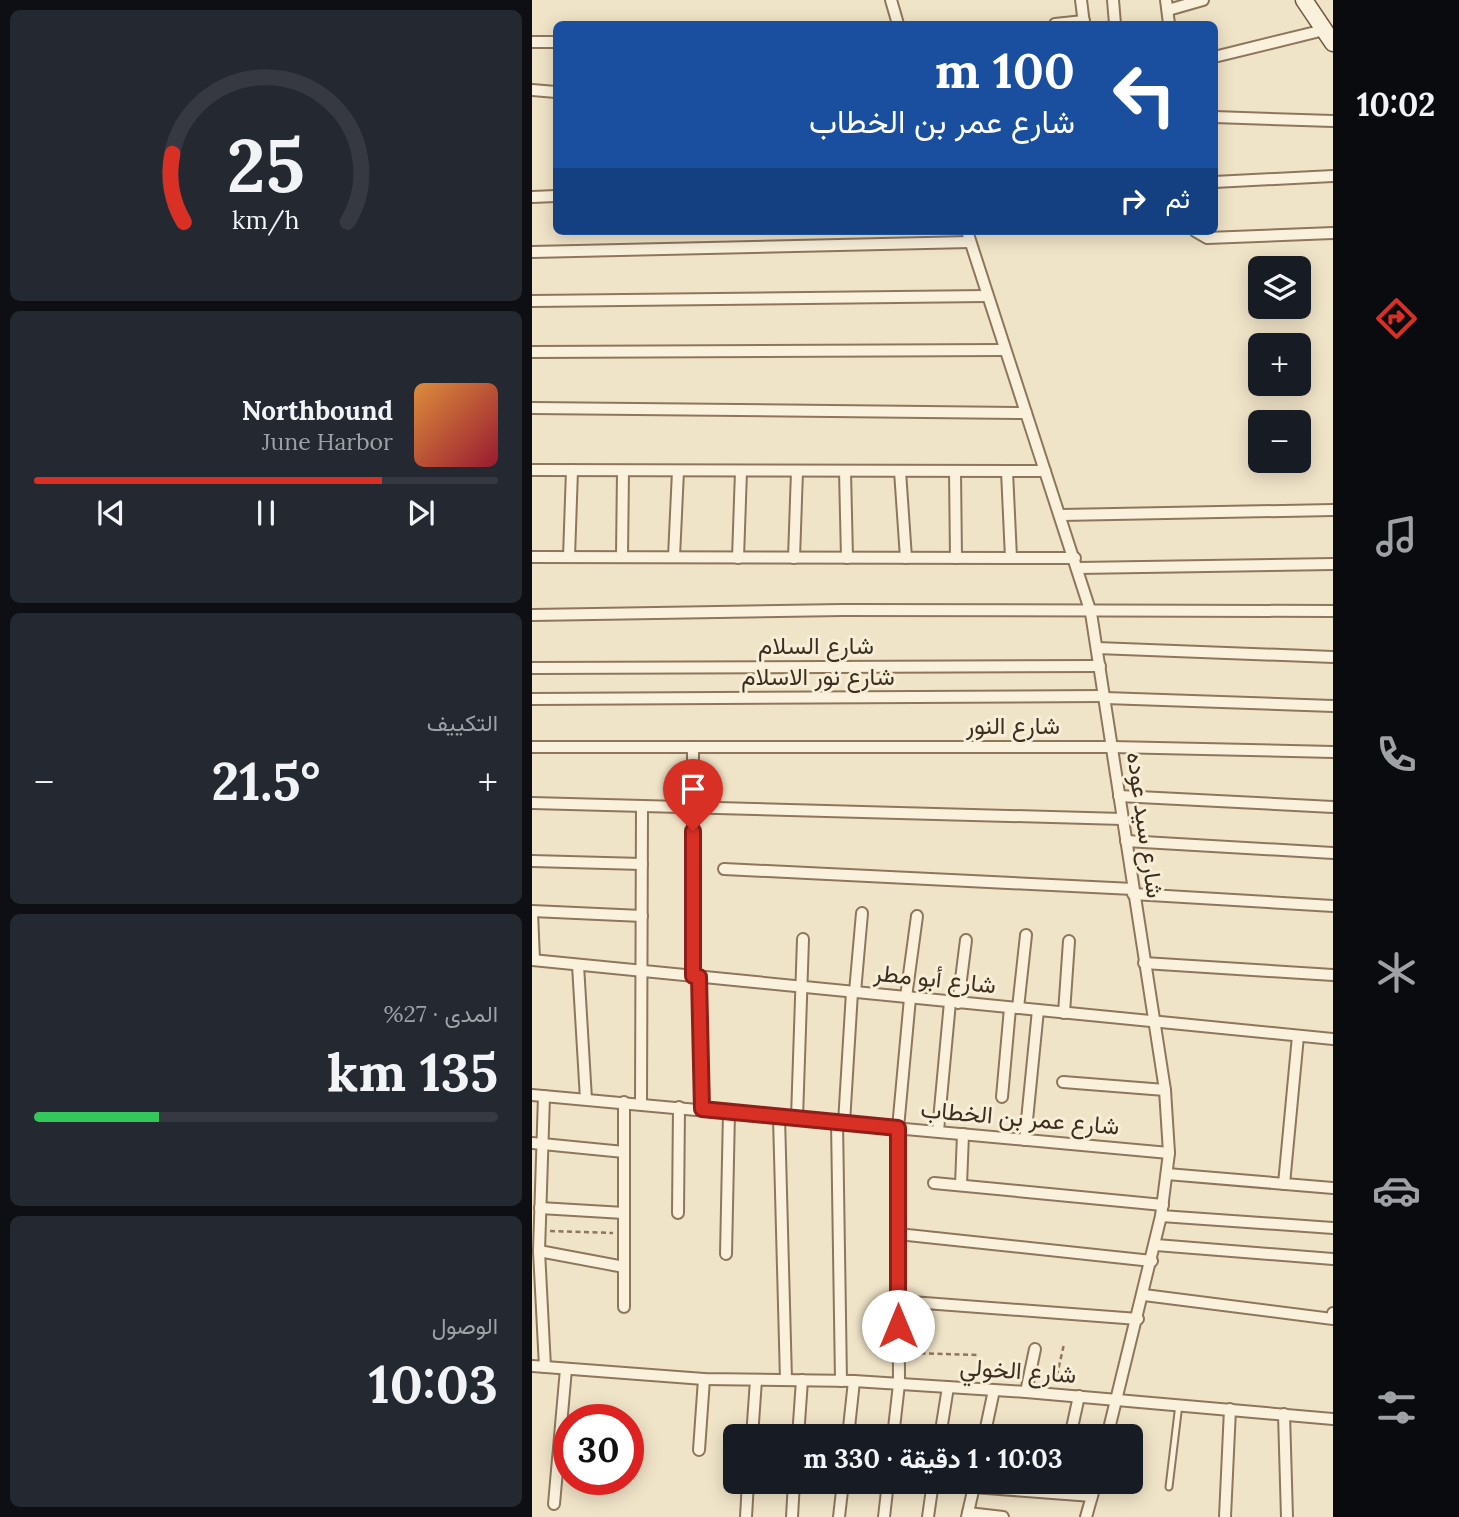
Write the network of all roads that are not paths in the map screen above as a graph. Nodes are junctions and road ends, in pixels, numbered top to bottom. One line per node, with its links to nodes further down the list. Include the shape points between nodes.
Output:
1 (891, 0): 7 (street)
2 (1082, 0): 8 (street)
3 (1113, 0): 9 (street)
4 (1203, 0): 6 (street)
5 (1304, 0): 10 (street)
6 (1167, 5)
7 (897, 21)
8 (1084, 21)
9 (1115, 21)
10 (1330, 36): 13 (street)
11 (532, 42): 12 (street)
12 (553, 42)
13 (1218, 56)
14 (532, 90): 15 (street)
15 (553, 92)
16 (1218, 117): 17 (street)
17 (1333, 121)
18 (1333, 176): 19 (street)
19 (1218, 182)
20 (553, 196): 21 (street)
21 (532, 197)
22 (1333, 233): 25 (street)
23 (945, 235): 26 (street)
24 (969, 235): 27 (street, شارع سيد عوده)
25 (1202, 235)
26 (532, 252)
27 (987, 296): 28 (street); 29 (street, شارع سيد عوده)
28 (532, 301)
29 (1004, 350): 30 (street); 32 (street, شارع سيد عوده)
30 (532, 352)
31 (532, 408): 32 (street)
32 (1026, 413): 43 (street, شارع سيد عوده)
33 (532, 470): 34 (street)
34 (572, 470): 35 (street); 47 (street)
35 (623, 471): 36 (street); 48 (street)
36 (678, 471): 37 (street); 49 (street)
37 (741, 471): 38 (street); 50 (street)
38 (797, 471): 39 (street); 51 (street)
39 (845, 471): 40 (street); 52 (street)
40 (900, 471): 41 (street); 53 (street)
41 (955, 471): 42 (street); 54 (street)
42 (1007, 471): 43 (street); 55 (street)
43 (1045, 471): 45 (street, شارع سيد عوده)
44 (1333, 510): 45 (street)
45 (1060, 515): 56 (street, شارع سيد عوده)
46 (532, 557): 47 (street)
47 (569, 557): 48 (street)
48 (622, 557): 49 (street)
49 (674, 557): 50 (street)
50 (738, 558): 51 (street)
51 (794, 558): 52 (street)
52 (847, 558): 53 (street)
53 (906, 558): 54 (street)
54 (956, 558): 55 (street)
55 (1011, 558): 56 (street)
56 (1077, 563): 57 (street); 59 (street, شارع سيد عوده)
57 (1333, 564)
58 (1333, 611): 59 (street)
59 (1091, 613): 60 (street, via 842,610); 61 (street, شارع سيد عوده)
60 (532, 615)
61 (1097, 648): 62 (street); 63 (street, شارع سيد عوده)
62 (1333, 657)
63 (1100, 666): 64 (street, شارع السلام); 65 (street, شارع سيد عوده)
64 (532, 668)
65 (1104, 697): 66 (street, شارع نور الاسلام); 67 (street, شارع نور الاسلام); 70 (street, شارع سيد عوده)
66 (532, 699)
67 (1333, 706)
68 (532, 747): 69 (street, شارع النور)
69 (694, 747): 70 (street, شارع النور); 75 (street)
70 (1112, 747): 71 (street, شارع النور); 72 (street, شارع سيد عوده)
71 (1333, 752)
72 (1119, 796): 76 (street); 77 (street, شارع سيد عوده)
73 (532, 803): 74 (street)
74 (642, 806): 75 (street); 81 (street)
75 (693, 807): 77 (street); 98 (street)
76 (1333, 807)
77 (1122, 820): 78 (street, شارع سيد عوده)
78 (1126, 841): 79 (street); 83 (street, شارع سيد عوده)
79 (1333, 853)
80 (532, 860): 81 (street)
81 (642, 864): 87 (street)
82 (724, 869): 83 (street)
83 (1133, 891): 84 (street); 94 (street, شارع سيد عوده)
84 (1333, 906)
85 (532, 911): 87 (street); 93 (street)
86 (862, 913): 100 (street)
87 (642, 916): 96 (street)
88 (917, 916): 101 (street)
89 (1026, 935): 103 (street)
90 (803, 939): 99 (street)
91 (966, 940): 102 (street)
92 (1069, 942): 105 (street)
93 (533, 960): 95 (street, شارع أبو مطر)
94 (1144, 963): 97 (street); 106 (street, شارع سيد عوده)
95 (578, 965): 96 (street, شارع أبو مطر); 114 (street)
96 (642, 971): 98 (street, شارع أبو مطر); 116 (street)
97 (1333, 975)
98 (696, 976): 99 (street, شارع أبو مطر); 118 (street)
99 (802, 987): 100 (street, شارع أبو مطر); 121 (street)
100 (854, 992): 101 (street, شارع أبو مطر); 122 (street)
101 (908, 998): 102 (street, شارع أبو مطر); 123 (street)
102 (954, 1002): 103 (street, شارع أبو مطر); 124 (street)
103 (1014, 1008): 104 (street, شارع أبو مطر); 113 (street)
104 (1038, 1010): 105 (street, شارع أبو مطر); 126 (street)
105 (1064, 1013): 106 (street, شارع أبو مطر)
106 (1153, 1022): 107 (street, شارع أبو مطر); 110 (street, شارع سيد عوده)
107 (1298, 1036): 108 (street, شارع أبو مطر); 133 (street)
108 (1333, 1039)
109 (1063, 1082): 110 (street)
110 (1165, 1090): 129 (street, شارع سيد عوده)
111 (532, 1095): 112 (street, شارع عمر بن الخطاب)
112 (544, 1096): 114 (street, شارع عمر بن الخطاب); 127 (street)
113 (1002, 1097)
114 (586, 1099): 115 (street, شارع عمر بن الخطاب)
115 (624, 1102): 116 (street, شارع عمر بن الخطاب); 128 (street)
116 (642, 1104): 117 (street, شارع عمر بن الخطاب)
117 (679, 1107): 118 (street, شارع عمر بن الخطاب); 139 (street)
118 (702, 1109): 119 (street, شارع عمر بن الخطاب)
119 (729, 1112): 120 (street, شارع عمر بن الخطاب); 145 (street)
120 (779, 1116): 121 (street, شارع عمر بن الخطاب); 160 (street)
121 (797, 1118): 122 (street, شارع عمر بن الخطاب)
122 (840, 1122): 123 (street, شارع عمر بن الخطاب); 162 (street)
123 (898, 1128): 124 (street, شارع عمر بن الخطاب); 142 (street)
124 (938, 1131): 125 (street, شارع عمر بن الخطاب)
125 (963, 1134): 126 (street, شارع عمر بن الخطاب); 134 (street)
126 (1025, 1140): 129 (street, شارع عمر بن الخطاب)
127 (537, 1143): 128 (street); 130 (street)
128 (624, 1152): 138 (street)
129 (1169, 1153): 131 (street, شارع سيد عوده)
130 (537, 1172): 136 (street)
131 (1167, 1174): 133 (street); 137 (street, شارع سيد عوده)
132 (934, 1183): 134 (street)
133 (1284, 1184): 135 (street)
134 (961, 1185): 137 (street)
135 (1333, 1188)
136 (540, 1208): 138 (street); 140 (street)
137 (1162, 1210): 141 (street); 143 (street, شارع سيد عوده)
138 (624, 1213): 148 (street)
139 (678, 1213)
140 (537, 1226): 144 (street)
141 (1333, 1228)
142 (898, 1234): 147 (street); 150 (street)
143 (1156, 1245): 146 (street); 147 (street, شارع سيد عوده)
144 (539, 1251): 148 (street); 156 (street)
145 (726, 1254)
146 (1333, 1259)
147 (1152, 1261): 149 (street, شارع سيد عوده)
148 (624, 1267): 151 (street)
149 (1144, 1296): 152 (street, via 1333,1319); 153 (street, شارع سيد عوده)
150 (898, 1301): 153 (street); 164 (street)
151 (624, 1307)
152 (1333, 1313)
153 (1138, 1319): 169 (street, شارع سيد عوده)
154 (1035, 1349): 167 (street)
155 (532, 1366): 156 (street, شارع الخولي)
156 (545, 1367): 157 (street, شارع الخولي)
157 (566, 1369): 158 (street, شارع الخولي); 192 (street)
158 (705, 1379): 159 (street, شارع الخولي); 182 (street)
159 (756, 1380): 160 (street, شارع الخولي); 174 (street)
160 (786, 1380): 161 (street, شارع الخولي)
161 (802, 1380): 162 (street, شارع الخولي); 175 (street)
162 (841, 1381): 163 (street, شارع الخولي)
163 (854, 1381): 164 (street, شارع الخولي); 176 (street)
164 (899, 1384): 165 (street, شارع الخولي); 177 (street)
165 (948, 1387): 166 (street, شارع الخولي); 178 (street)
166 (994, 1390): 167 (street, شارع الخولي); 179 (street)
167 (1026, 1392): 168 (street, شارع الخولي)
168 (1079, 1396): 169 (street, شارع الخولي); 180 (street)
169 (1117, 1399): 170 (street, شارع الخولي); 181 (street, شارع سيد عوده)
170 (1179, 1404): 171 (street, شارع الخولي); 183 (lane)
171 (1230, 1409): 172 (street, شارع الخولي); 201 (street)
172 (1284, 1414): 173 (street, شارع الخولي); 202 (street)
173 (1333, 1415)
174 (753, 1424)
175 (799, 1424)
176 (849, 1424)
177 (894, 1424)
178 (942, 1424)
179 (987, 1424)
180 (1073, 1424)
181 (1110, 1424)
182 (699, 1450)
183 (1169, 1487)
184 (747, 1494): 194 (street)
185 (793, 1494): 195 (street)
186 (842, 1494): 196 (street)
187 (887, 1494): 197 (street)
188 (931, 1494): 198 (street)
189 (972, 1494): 193 (street)
190 (1084, 1494): 191 (street)
191 (1092, 1496): 200 (street)
192 (554, 1504)
193 (968, 1515): 199 (street)
194 (746, 1517)
195 (792, 1517)
196 (839, 1517)
197 (884, 1517)
198 (928, 1517)
199 (1003, 1517)
200 (1086, 1517)
201 (1225, 1517)
202 (1287, 1517)

